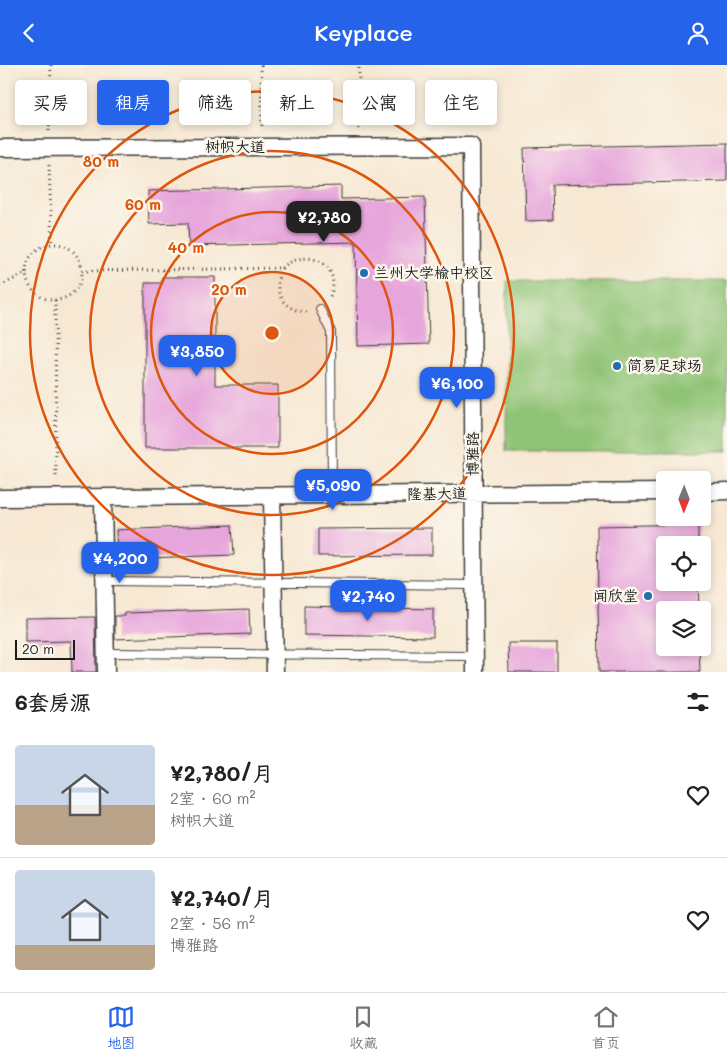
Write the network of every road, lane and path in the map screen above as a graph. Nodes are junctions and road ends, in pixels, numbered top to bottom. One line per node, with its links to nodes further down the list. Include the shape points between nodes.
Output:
1 (50, 65): 8 (path)
2 (261, 65): 5 (path)
3 (359, 65): 6 (path)
4 (471, 146): 6 (street, 树帜大道); 19 (street, 博雅路)
5 (262, 147): 6 (street, 树帜大道); 8 (street, 树帜大道)
6 (359, 147)
7 (0, 148): 8 (street, 树帜大道)
8 (48, 148): 9 (path)
9 (52, 245): 11 (path, via 76,254); 12 (path, via 37,250)
10 (282, 268): 11 (path); 15 (path, via 277,283 281,299 288,307 309,313); 15 (path, via 300,257 311,257 329,270 333,280 332,291)
11 (82, 271): 14 (path, via 72,294)
12 (26, 273): 13 (path); 14 (path, via 32,289 46,299)
13 (0, 286)
14 (55, 300): 22 (path)
15 (320, 309): 21 (lane, via 331,332)
16 (727, 491): 18 (street)
17 (656, 492): 19 (street, 隆基大道)
18 (711, 492)
19 (473, 494): 21 (street, 隆基大道); 27 (street, 博雅路)
20 (272, 495): 21 (street, 隆基大道); 23 (street, 隆基大道); 26 (street)
21 (332, 495)
22 (56, 497): 23 (street, 隆基大道); 24 (street, 隆基大道)
23 (103, 497): 25 (street)
24 (0, 498)
25 (104, 581): 26 (lane); 28 (street)
26 (274, 583): 27 (lane); 29 (street)
27 (474, 585): 30 (street, 博雅路)
28 (105, 653): 29 (lane); 31 (street)
29 (275, 654): 30 (lane); 32 (street)
30 (475, 664)
31 (106, 672)
32 (275, 672)

